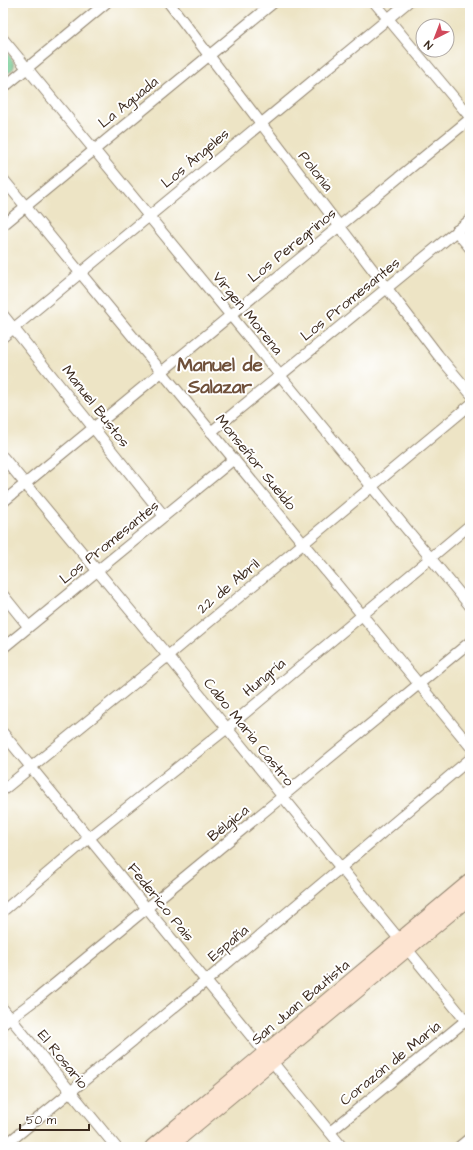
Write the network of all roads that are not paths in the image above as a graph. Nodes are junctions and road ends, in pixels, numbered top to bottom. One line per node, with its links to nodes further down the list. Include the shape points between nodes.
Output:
1 (106, 3): 9 (street)
2 (169, 3): 8 (street, Polonia)
3 (273, 3): 8 (street, La Aguada)
4 (375, 3): 6 (street)
5 (407, 3): 6 (street, Los Ángeles)
6 (388, 18): 11 (street); 12 (street, Los Ángeles)
7 (3, 39): 9 (street, Virgen Morena)
8 (209, 56): 12 (street, Polonia); 13 (street, La Aguada)
9 (27, 68): 10 (street); 13 (street, Virgen Morena)
10 (3, 88)
11 (470, 118): 19 (street, Los Peregrinos)
12 (260, 124): 16 (street, Los Ángeles); 19 (street, Polonia)
13 (94, 150): 15 (street, La Aguada); 16 (street, Virgen Morena)
14 (3, 179): 15 (street, Monseñor Sueldo)
15 (25, 206): 18 (street, La Aguada); 22 (street, Monseñor Sueldo)
16 (149, 216): 22 (street, Los Ángeles); 25 (street, Virgen Morena)
17 (470, 220): 20 (street, Los Promesantes)
18 (3, 225)
19 (339, 226): 23 (street, Polonia); 25 (street, Los Peregrinos)
20 (456, 231): 21 (street); 23 (street, Los Promesantes)
21 (470, 248)
22 (80, 273): 26 (street, Los Ángeles); 28 (street, Monseñor Sueldo)
23 (387, 288): 29 (street, Los Promesantes); 30 (street, Polonia)
24 (3, 315): 26 (street, Manuel Bustos)
25 (230, 315): 28 (street, Los Peregrinos); 29 (street, Virgen Morena)
26 (15, 328): 27 (street, Los Ángeles); 32 (street, Manuel Bustos)
27 (3, 337)
28 (162, 372): 32 (street, Los Peregrinos); 33 (street, Monseñor Sueldo)
29 (280, 375): 33 (street, Los Promesantes); 37 (street, Virgen Morena)
30 (470, 394)
31 (470, 405): 37 (street, 22 de Abril)
32 (94, 428): 36 (street, Los Peregrinos); 39 (street, Manuel Bustos)
33 (211, 432): 35 (street, Monseñor Sueldo)
34 (3, 457): 36 (street, Cabo Maria Castro)
35 (234, 459): 39 (street, Los Promesantes); 41 (street, Monseñor Sueldo)
36 (25, 484): 38 (street, Los Peregrinos); 43 (street, Cabo Maria Castro)
37 (371, 486): 41 (street, 22 de Abril); 42 (street, Virgen Morena)
38 (3, 502)
39 (164, 516): 43 (street, Los Promesantes)
40 (470, 525): 42 (street, Hungría)
41 (303, 543): 46 (street, Monseñor Sueldo); 50 (street, 22 de Abril)
42 (430, 558): 45 (street, Virgen Morena); 46 (street, Hungría)
43 (97, 571): 47 (street, Los Promesantes); 50 (street, Cabo Maria Castro)
44 (3, 595): 47 (street)
45 (470, 606)
46 (362, 614): 51 (street, Monseñor Sueldo); 52 (street, Hungría)
47 (28, 626): 49 (street, Los Promesantes)
48 (470, 642): 51 (street, Bélgica)
49 (3, 648)
50 (168, 656): 52 (street, Cabo Maria Castro); 56 (street, 22 de Abril)
51 (419, 684): 54 (street, Monseñor Sueldo); 58 (street, Bélgica)
52 (226, 729): 58 (street, Cabo Maria Castro); 59 (street, Hungría)
53 (3, 733): 56 (street, Federico Pais)
54 (470, 746)
55 (470, 759): 60 (street, España)
56 (31, 767): 57 (street, 22 de Abril); 59 (street, Federico Pais)
57 (3, 790)
58 (282, 798): 60 (street, Cabo Maria Castro); 63 (street, Bélgica)
59 (89, 838): 63 (street, Federico Pais); 64 (street, Hungría)
60 (340, 868): 65 (street, Cabo Maria Castro); 66 (street, España)
61 (470, 881): 65 (street, San Juan Bautista)
62 (470, 897): 65 (street, San Juan Bautista)
63 (147, 908): 66 (street, Federico Pais); 68 (street, Bélgica)
64 (3, 911)
65 (404, 945): 69 (street, Cabo Maria Castro); 70 (street, San Juan Bautista)
66 (206, 981): 70 (street, Federico Pais); 71 (street, España)
67 (3, 1009): 68 (street, El Rosario)
68 (7, 1021): 71 (street, El Rosario)
69 (469, 1021): 72 (street, Corazón de María)
70 (269, 1057): 72 (street, Federico Pais); 76 (street, San Juan Bautista); 77 (street, San Juan Bautista)
71 (70, 1091): 74 (street, España); 75 (street, El Rosario)
72 (330, 1132): 78 (street, Federico Pais)
73 (470, 1138): 79 (street)
74 (3, 1147)
75 (116, 1147)
76 (152, 1147)
77 (169, 1147)
78 (342, 1147)
79 (459, 1147)

